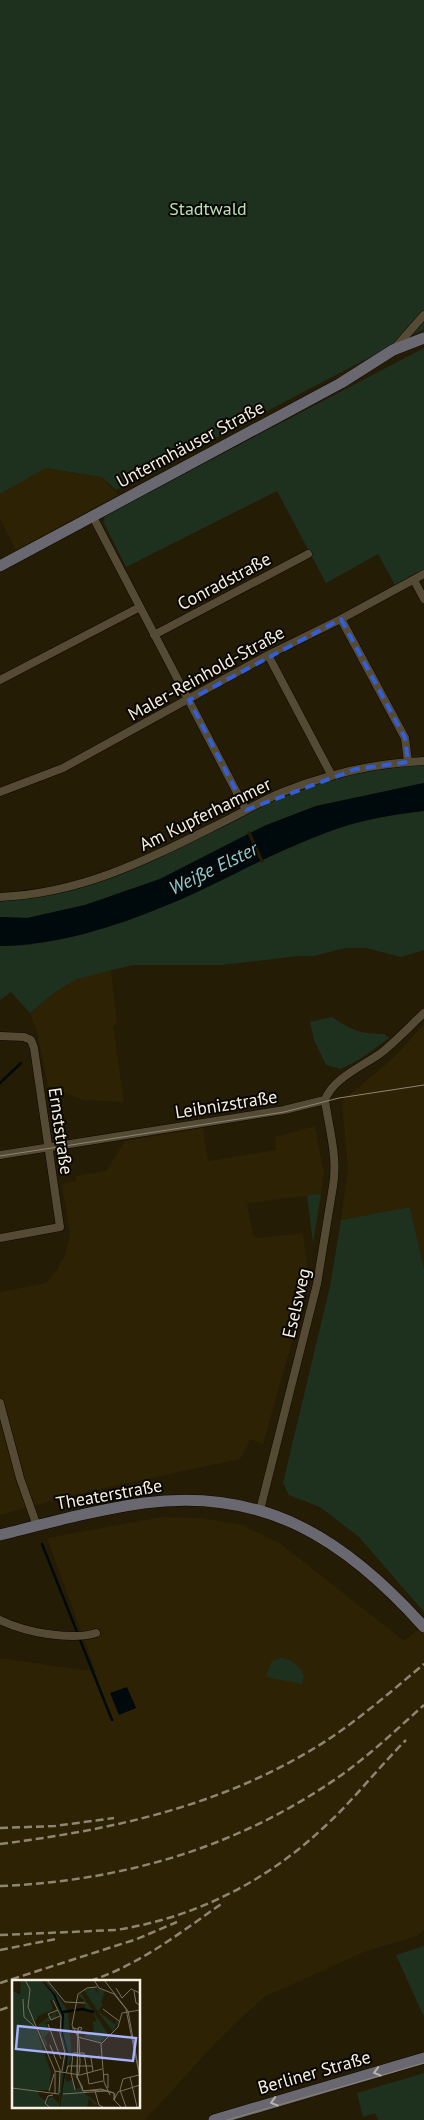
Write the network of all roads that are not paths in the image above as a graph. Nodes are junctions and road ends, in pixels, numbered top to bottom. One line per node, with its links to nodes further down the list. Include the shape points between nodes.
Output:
1 (424, 315): 3 (street, Untermhäuser Straße)
2 (424, 338): 3 (main road, Untermhäuser Straße)
3 (394, 350): 4 (main road, Untermhäuser Straße, via 341,383)
4 (92, 515): 6 (main road, Untermhäuser Straße); 10 (street)
5 (308, 554): 12 (street, Conradstraße)
6 (0, 566)
7 (424, 574): 8 (street, Maler-Reinhold-Straße)
8 (414, 580): 9 (street); 11 (street, Maler-Reinhold-Straße)
9 (424, 599)
10 (140, 606): 12 (street); 14 (street)
11 (341, 619): 13 (street, Maler-Reinhold-Straße); 17 (street, via 405,738)
12 (154, 635): 15 (street)
13 (268, 655): 15 (street, Maler-Reinhold-Straße); 18 (street)
14 (0, 680)
15 (189, 700): 19 (street, Maler-Reinhold-Straße, via 63,768); 20 (street)
16 (424, 761): 17 (street, Am Kupferhammer)
17 (408, 762): 18 (street, Am Kupferhammer, via 356,769)
18 (332, 776): 20 (street, Am Kupferhammer, via 282,792)
19 (0, 792)
20 (246, 810): 21 (street, Am Kupferhammer, via 115,873 27,896)
21 (0, 897)
22 (424, 1013): 24 (street, via 382,1052 340,1081)
23 (0, 1036): 25 (street, Ernststraße, via 31,1040)
24 (325, 1100): 25 (street, Leibnizstraße, via 284,1110); 29 (street, Eselsweg, via 334,1155 333,1186 317,1284)
25 (48, 1147): 26 (street, Leibnizstraße); 27 (street, Ernststraße, via 60,1227)
26 (0, 1155)
27 (0, 1238)
28 (0, 1403): 30 (street)
29 (260, 1510): 30 (main road, Theaterstraße, via 181,1500 105,1509); 33 (main road, Theaterstraße, via 302,1527 348,1554 397,1597)
30 (37, 1526): 31 (main road, Theaterstraße)
31 (0, 1535)
32 (0, 1620): 34 (street, via 72,1638)
33 (423, 1626)
34 (96, 1633)
35 (424, 2058): 36 (main road, Berliner Straße, one-way to 36)
36 (247, 2115): 37 (main road, Berliner Straße)
37 (214, 2120)

